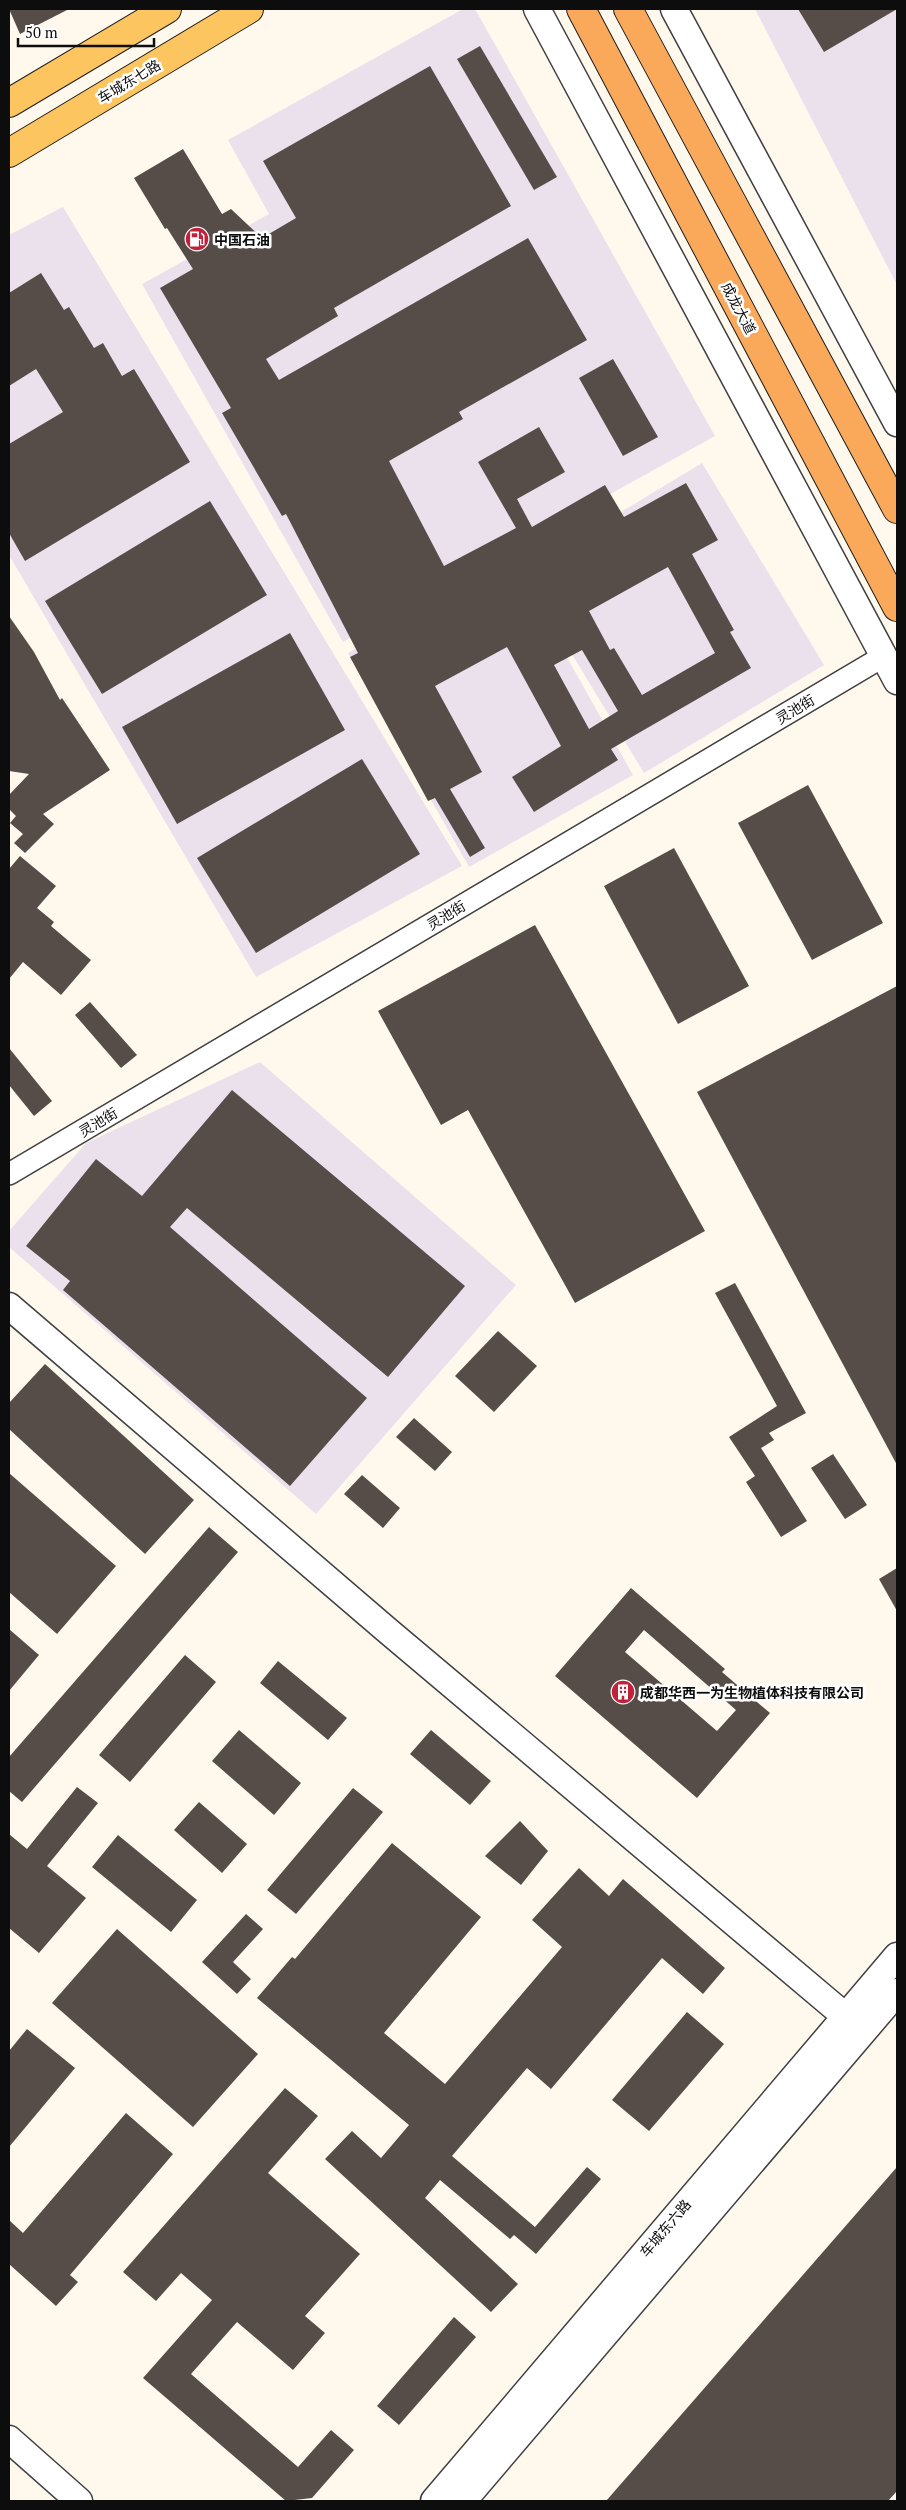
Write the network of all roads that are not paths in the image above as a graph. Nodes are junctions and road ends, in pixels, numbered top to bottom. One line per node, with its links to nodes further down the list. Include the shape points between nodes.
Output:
1 (167, 9): 7 (main road)
2 (249, 9): 8 (main road, 车城东七路)
3 (537, 9): 12 (street)
4 (580, 9): 11 (highway, 成龙大道)
5 (628, 9): 10 (highway)
6 (674, 9): 9 (street)
7 (9, 103)
8 (9, 153)
9 (897, 423)
10 (897, 509)
11 (897, 607)
12 (884, 656): 13 (street); 14 (street, 灵池街)
13 (897, 682)
14 (9, 1174)
15 (9, 1306): 18 (street, via 395,1638)
16 (897, 1956): 18 (street, 车城东六路)
17 (897, 1992): 22 (street, 车城东六路)
18 (845, 2016): 21 (street, 车城东六路)
19 (9, 2439): 20 (street)
20 (79, 2501)
21 (434, 2501)
22 (463, 2501)

